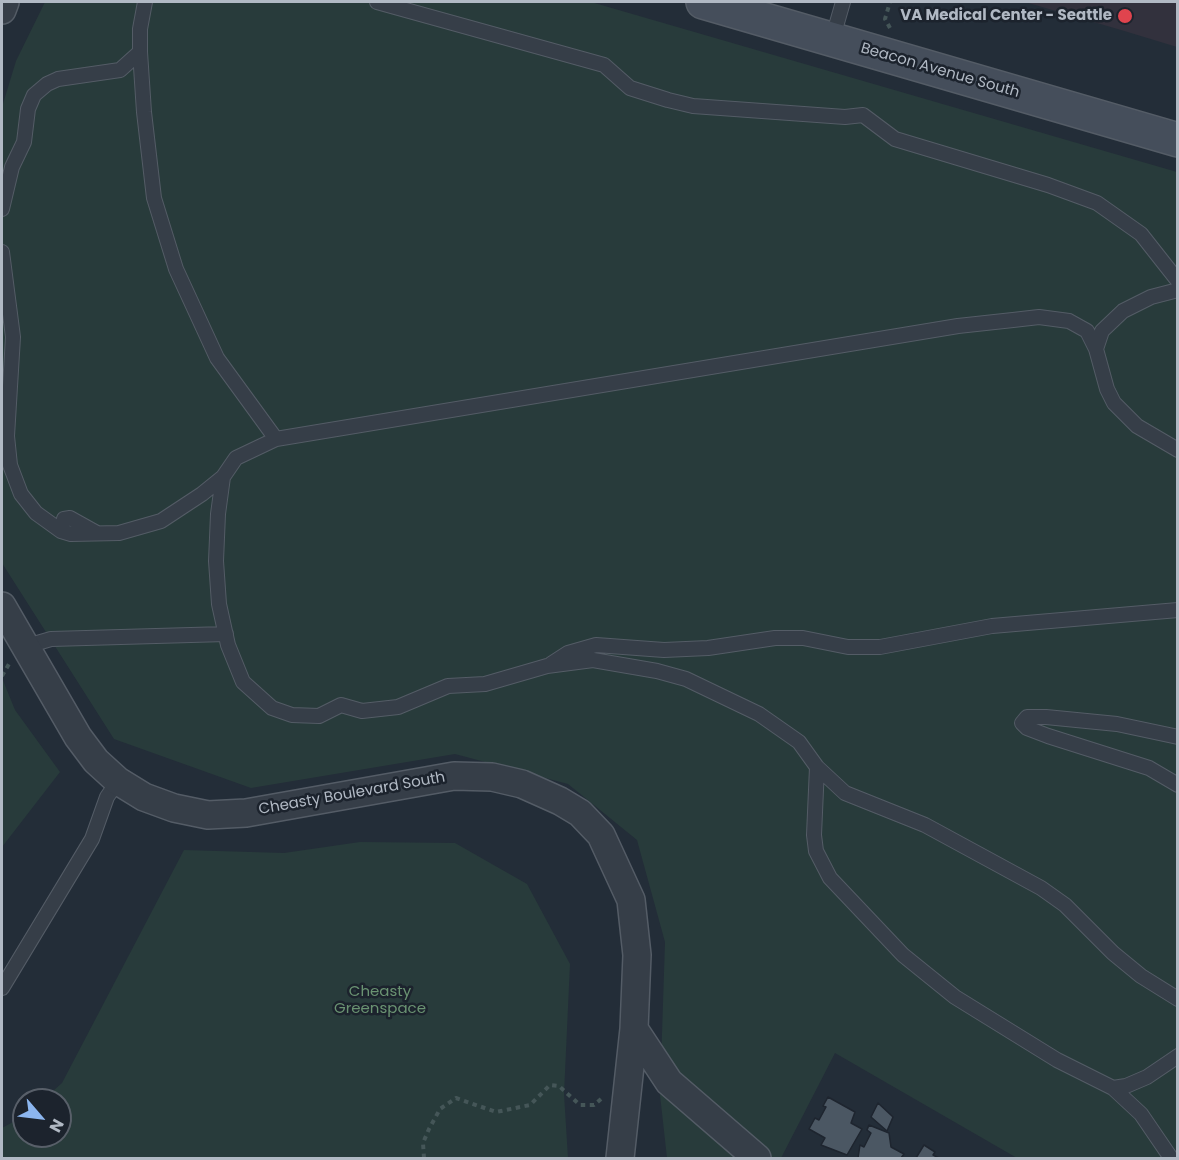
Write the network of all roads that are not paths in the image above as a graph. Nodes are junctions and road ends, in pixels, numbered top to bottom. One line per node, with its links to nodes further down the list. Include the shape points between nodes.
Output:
1 (5, 2): 6 (street)
2 (145, 2): 8 (lane)
3 (377, 2): 12 (lane, via 604,65 630,88 693,106 863,115 895,139 1097,203 1141,234)
4 (703, 2): 7 (main road, Beacon Avenue South)
5 (843, 2): 7 (lane)
6 (2, 10)
7 (832, 40): 9 (main road, Beacon Avenue South)
8 (140, 52): 10 (lane, via 120,70 58,79 34,96 28,109 24,142 12,167); 15 (lane, via 154,198 176,269 217,358)
9 (1178, 140)
10 (2, 208)
11 (2, 252): 17 (lane, via 13,338 7,436 10,465 21,494 36,513 71,534 129,531 161,521)
12 (1178, 281)
13 (1178, 290): 14 (lane, via 1151,297 1123,311 1102,331)
14 (1096, 349): 15 (lane, via 1087,331 1069,321 1039,317 946,328); 16 (lane, via 1114,403 1137,426)
15 (276, 439): 17 (lane, via 236,458)
16 (1178, 450)
17 (223, 477): 20 (lane, via 216,561)
18 (2, 606): 21 (street, Cheasty Boulevard South)
19 (1178, 610): 22 (lane, via 992,626 880,647 803,638 664,650 596,645 568,653)
20 (226, 634): 21 (lane, via 51,639); 22 (lane, via 243,682 272,708 292,715 319,716 340,705 362,711 398,707 448,686 485,684)
21 (27, 646): 25 (street, Cheasty Boulevard South, via 78,737)
22 (547, 666): 24 (lane, via 593,660 657,670 686,679 782,728 799,742)
23 (1178, 737): 26 (lane, via 1117,724 1046,717 1027,717 1022,723 1048,736 1149,768)
24 (817, 767): 28 (lane, via 845,793 924,825 1041,888 1065,905 1132,968); 31 (lane, via 814,836 816,851 830,878 903,955 955,997 1057,1060)
25 (118, 781): 27 (lane, via 107,797 92,839); 29 (street, Cheasty Boulevard South, via 144,797 208,815 246,813 454,776 492,777 522,784 560,801 601,835 631,900 637,955)
26 (1178, 785)
27 (2, 988)
28 (1178, 999)
29 (634, 1029): 32 (street, Cheasty Boulevard South); 33 (street, via 669,1082)
30 (1178, 1056): 31 (lane, via 1147,1077)
31 (1113, 1088): 34 (lane, via 1141,1114)
32 (621, 1158)
33 (757, 1158)
34 (1171, 1158)

